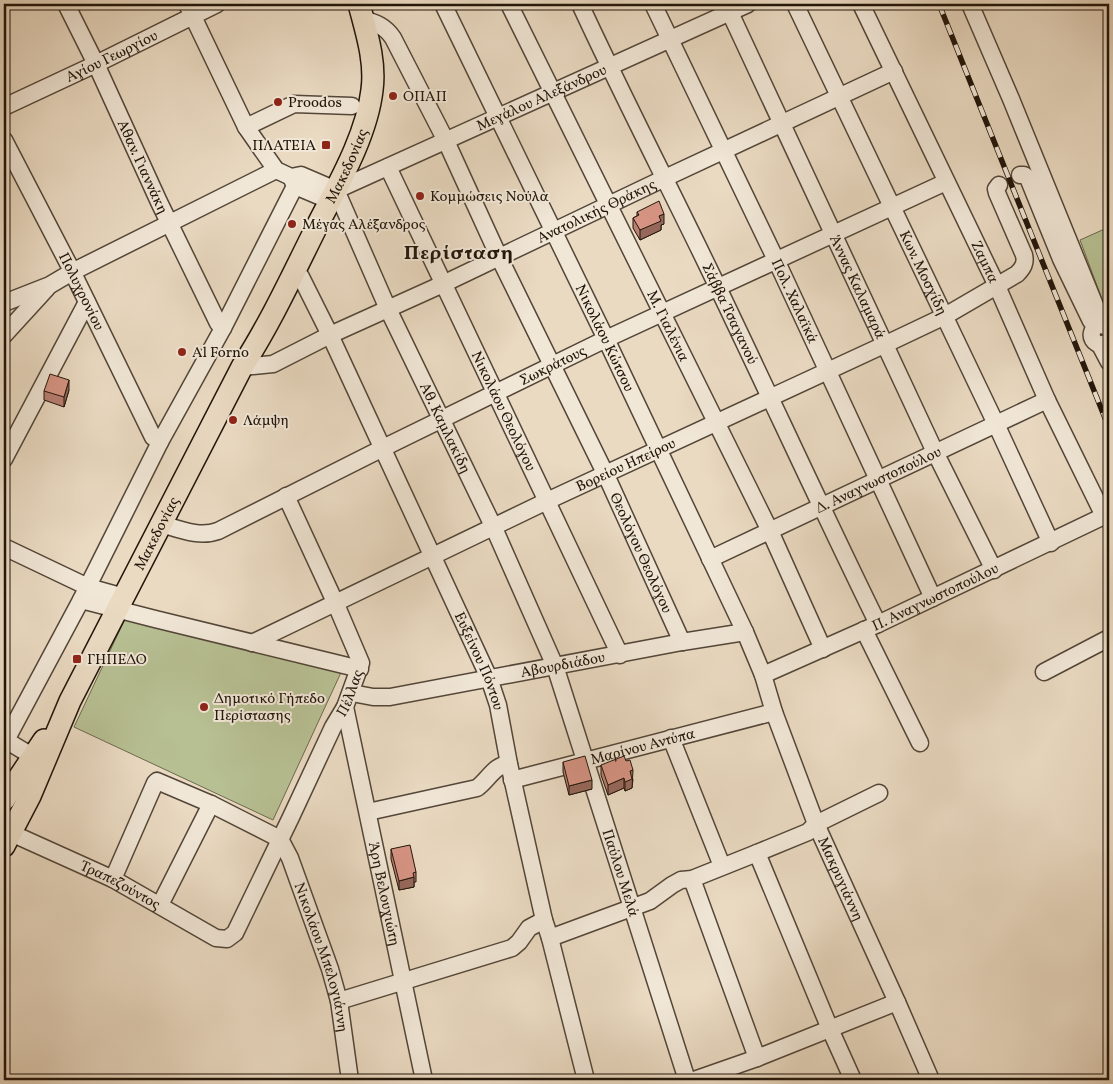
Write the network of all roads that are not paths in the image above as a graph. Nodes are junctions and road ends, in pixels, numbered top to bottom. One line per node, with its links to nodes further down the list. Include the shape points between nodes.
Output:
1 (66, 4): 16 (street, Αθαν. Γιαννάκη)
2 (217, 4): 13 (street, Αγίου Γεωργίου)
3 (346, 4): 36 (main road, Μακεδονίας, via 361,68 362,95 358,114)
4 (444, 4): 23 (street, Νικολάου Κώτσου)
5 (510, 4): 19 (street, Μ. Γιαλένια)
6 (580, 4): 17 (street, Σάββα Τσαγανού)
7 (653, 4): 15 (street, Πολ. Χαλαϊκά)
8 (748, 4): 12 (street, Μεγάλου Αλεξάνδρου)
9 (795, 4): 20 (street, Κων. Μοσχίδη)
10 (861, 4): 18 (street, Ζαμπα)
11 (970, 4): 55 (street)
12 (728, 8): 15 (street, Μεγάλου Αλεξάνδρου); 24 (street, Άννας Καλαμαρά)
13 (190, 10): 16 (street, Αγίου Γεωργίου); 25 (street)
14 (361, 11): 27 (street, Θεολόγου Θεολόγου, via 388,30); 36 (main road, Μακεδονίας, via 370,46 371,99 362,130)
15 (670, 39): 17 (street, Μεγάλου Αλεξάνδρου); 28 (street, Πολ. Χαλαϊκά)
16 (96, 64): 22 (street, Αγίου Γεωργίου); 39 (street, Αθαν. Γιαννάκη)
17 (609, 67): 19 (street, Μεγάλου Αλεξάνδρου); 32 (street, Σάββα Τσαγανού)
18 (894, 71): 20 (street, Ανατολικής Θράκης); 34 (street, Ζαμπα)
19 (552, 92): 23 (street, Μεγάλου Αλεξάνδρου); 37 (street, Μ. Γιαλένια)
20 (838, 96): 24 (street, Ανατολικής Θράκης); 38 (street, Κων. Μοσχίδη)
21 (352, 106): 25 (street, via 294,104)
22 (4, 107)
23 (499, 116): 27 (street, Μεγάλου Αλεξάνδρου); 40 (street, Νικολάου Κώτσου)
24 (782, 123): 28 (street, Ανατολικής Θράκης); 41 (street, Άννας Καλαμαρά)
25 (246, 127): 30 (street)
26 (4, 140): 45 (street, Πολυχρονίου)
27 (446, 140): 29 (street, Μεγάλου Αλεξάνδρου); 42 (street, Θεολόγου Θεολόγου)
28 (724, 151): 32 (street, Ανατολικής Θράκης); 43 (street, Πολ. Χαλαϊκά)
29 (388, 167): 36 (street, Μεγάλου Αλεξάνδρου); 46 (street, Νικολάου Θεολόγου)
30 (276, 170): 33 (street); 39 (street)
31 (1020, 175): 55 (street, via 1028,178 1061,259)
32 (665, 178): 37 (street, Ανατολικής Θράκης); 49 (street, Σάββα Τσαγανού)
33 (293, 182): 36 (street, via 301,175); 56 (street)
34 (946, 182): 38 (street, Σωκράτους); 48 (street, Ζαμπα)
35 (999, 185): 48 (street, Βορείου Ηπείρου, via 997,194 1025,261 1017,274)
36 (327, 191): 44 (main road, Μακεδονίας); 52 (street, Αθ. Καμλακίδη); 64 (main road, Μακεδονίας, via 250,334)
37 (608, 205): 40 (street, Ανατολικής Θράκης); 53 (street, Μ. Γιαλένια)
38 (894, 207): 41 (street, Σωκράτους); 54 (street, Κων. Μοσχίδη)
39 (170, 223): 45 (street); 56 (street, Αθαν. Γιαννάκη)
40 (553, 230): 42 (street, Ανατολικής Θράκης); 59 (street, Νικολάου Κώτσου)
41 (835, 235): 43 (street, Σωκράτους); 61 (street, Άννας Καλαμαρά)
42 (499, 257): 46 (street, Ανατολικής Θράκης); 63 (street, Θεολόγου Θεολόγου)
43 (777, 262): 49 (street, Σωκράτους); 65 (street, Πολ. Χαλαϊκά)
44 (295, 271): 58 (street, Ευξείνου Πόντου); 64 (main road, Μακεδονίας)
45 (72, 272): 47 (street); 50 (street, Πολυχρονίου)
46 (443, 284): 52 (street, Ανατολικής Θράκης); 66 (street, Νικολάου Θεολόγου)
47 (50, 285): 51 (street); 57 (street)
48 (997, 286): 54 (street, Βορείου Ηπείρου); 68 (street, Ζαμπα)
49 (718, 288): 53 (street, Σωκράτους); 67 (street, Σάββα Τσαγανού)
50 (86, 302): 72 (street, Πολυχρονίου, via 153,437); 76 (street)
51 (4, 303)
52 (388, 309): 58 (street, Ανατολικής Θράκης); 69 (street, Αθ. Καμλακίδη)
53 (663, 314): 59 (street, Σωκράτους); 70 (street, Μ. Γιαλένια)
54 (944, 316): 61 (street, Βορείου Ηπείρου); 71 (street, Κων. Μοσχίδη)
55 (1102, 327): 60 (street, via 1091,334 1092,340)
56 (223, 328): 72 (street)
57 (4, 334)
58 (330, 335): 64 (street, Ανατολικής Θράκης, via 272,364); 73 (street, Ευξείνου Πόντου)
59 (606, 339): 63 (street, Σωκράτους); 74 (street, Νικολάου Κώτσου)
60 (1105, 343): 62 (street)
61 (886, 344): 65 (street, Βορείου Ηπείρου); 75 (street, Άννας Καλαμαρά)
62 (1109, 362)
63 (553, 365): 66 (street, Σωκράτους); 77 (street, Θεολόγου Θεολόγου)
64 (242, 367): 83 (main road, Μακεδονίας)
65 (828, 372): 67 (street, Βορείου Ηπείρου); 78 (street, Πολ. Χαλαϊκά)
66 (496, 394): 69 (street, Σωκράτους); 80 (street, Νικολάου Θεολόγου)
67 (769, 398): 70 (street, Βορείου Ηπείρου); 81 (street, Σάββα Τσαγανού)
68 (1047, 400): 71 (street, Δ. Αναγνωστοπούλου); 82 (street, Ζαμπα)
69 (441, 420): 73 (street, Σωκράτους); 84 (street, Αθ. Καμλακίδη)
70 (716, 422): 74 (street, Βορείου Ηπείρου); 85 (street, Μ. Γιαλένια)
71 (996, 424): 75 (street, Δ. Αναγνωστοπούλου); 86 (street, Κων. Μοσχίδη)
72 (160, 442): 91 (street)
73 (383, 448): 79 (street, Σωκράτους); 88 (street, Ευξείνου Πόντου)
74 (658, 449): 77 (street, Βορείου Ηπείρου); 89 (street, Νικολάου Κώτσου)
75 (935, 452): 78 (street, Δ. Αναγνωστοπούλου); 90 (street, Άννας Καλαμαρά)
76 (4, 459)
77 (606, 475): 80 (street, Βορείου Ηπείρου); 99 (street, Θεολόγου Θεολόγου)
78 (877, 479): 81 (street, Δ. Αναγνωστοπούλου); 92 (street, Πολ. Χαλαϊκά)
79 (286, 496): 83 (street, Σωκράτους, via 211,534); 93 (street, Πέλλας)
80 (547, 501): 84 (street, Βορείου Ηπείρου); 101 (street, Νικολάου Θεολόγου)
81 (821, 508): 85 (street, Δ. Αναγνωστοπούλου); 95 (street, Σάββα Τσαγανού)
82 (1107, 518): 86 (street, Π. Αναγνωστοπούλου)
83 (161, 524): 94 (main road, Μακεδονίας)
84 (494, 528): 88 (street, Βορείου Ηπείρου); 102 (street, Αθ. Καμλακίδη)
85 (770, 531): 89 (street, Δ. Αναγνωστοπούλου); 100 (street, Μ. Γιαλένια)
86 (1051, 543): 90 (street, Π. Αναγνωστοπούλου)
87 (4, 547): 91 (street)
88 (434, 556): 93 (street, Βορείου Ηπείρου); 106 (street, Ευξείνου Πόντου)
89 (710, 559): 96 (street, Νικολάου Κώτσου)
90 (994, 570): 92 (street, Π. Αναγνωστοπούλου)
91 (84, 593): 94 (street); 111 (street)
92 (933, 598): 95 (street, Π. Αναγνωστοπούλου)
93 (335, 602): 98 (street, Βορείου Ηπείρου); 103 (street, Πέλλας, via 359,657)
94 (121, 603): 98 (street, via 155,619); 108 (main road, Μακεδονίας)
95 (871, 627): 100 (street, Π. Αναγνωστοπούλου); 112 (street, Σάββα Τσαγανού)
96 (745, 632): 99 (street, Αβουρδιάδου); 105 (street, Νικολάου Κώτσου)
97 (1109, 638): 104 (street)
98 (252, 642): 103 (street)
99 (682, 642): 101 (street, Αβουρδιάδου)
100 (823, 648): 105 (street, Π. Αναγνωστοπούλου)
101 (620, 655): 102 (street, Αβουρδιάδου)
102 (555, 666): 106 (street, Αβουρδιάδου); 114 (street, Παύλου Μελά)
103 (360, 668): 107 (street, Πέλλας)
104 (1044, 672)
105 (763, 675): 109 (street, Μακρυγιάννη)
106 (489, 678): 107 (street, Αβουρδιάδου, via 390,697); 115 (street, Ευξείνου Πόντου, via 498,705)
107 (348, 700): 120 (street, Άρη Βελουχιώτη); 122 (street, Πέλλας)
108 (70, 701): 113 (main road); 123 (main road, via 30,796)
109 (774, 712): 110 (street, Μαρίνου Αντύπα); 121 (street, Μακρυγιάννη)
110 (671, 738): 114 (street, Μαρίνου Αντύπα); 125 (street)
111 (4, 741): 113 (street)
112 (920, 743)
113 (32, 756): 118 (main road)
114 (585, 760): 116 (street, Μαρίνου Αντύπα); 129 (street, Παύλου Μελά)
115 (509, 764): 116 (street, Ευξείνου Πόντου); 120 (street, via 496,768 478,788)
116 (512, 780): 130 (street, Ευξείνου Πόντου)
117 (879, 792): 121 (street)
118 (4, 800)
119 (211, 804): 122 (street); 126 (street, via 157,781); 128 (street)
120 (368, 812): 133 (street, Άρη Βελουχιώτη)
121 (816, 824): 124 (street, via 808,832); 135 (street, Μακρυγιάννη)
122 (280, 838): 132 (street, Πέλλας, via 235,933); 134 (street, Νικολάου Μπελογιάννη, via 315,925)
123 (7, 840): 126 (street, Τραπεζούντος)
124 (758, 854): 125 (street); 136 (street)
125 (722, 866): 127 (street)
126 (113, 879): 128 (street, Τραπεζούντος)
127 (692, 879): 129 (street, via 681,880 650,901); 137 (street)
128 (160, 905): 132 (street, Τραπεζούντος, via 216,938)
129 (631, 908): 131 (street); 141 (street, Παύλου Μελά)
130 (544, 920): 131 (street, Ευξείνου Πόντου); 133 (street, via 529,928 512,948)
131 (550, 938): 140 (street, Ευξείνου Πόντου)
132 (227, 939)
133 (404, 981): 134 (street); 139 (street, Άρη Βελουχιώτη)
134 (339, 1001): 138 (street, Νικολάου Μπελογιάννη)
135 (897, 1002): 136 (street); 144 (street, Μακρυγιάννη)
136 (830, 1029): 137 (street); 143 (street)
137 (757, 1058): 142 (street)
138 (350, 1080)
139 (424, 1080)
140 (586, 1080)
141 (687, 1080)
142 (694, 1080)
143 (853, 1080)
144 (931, 1080)

